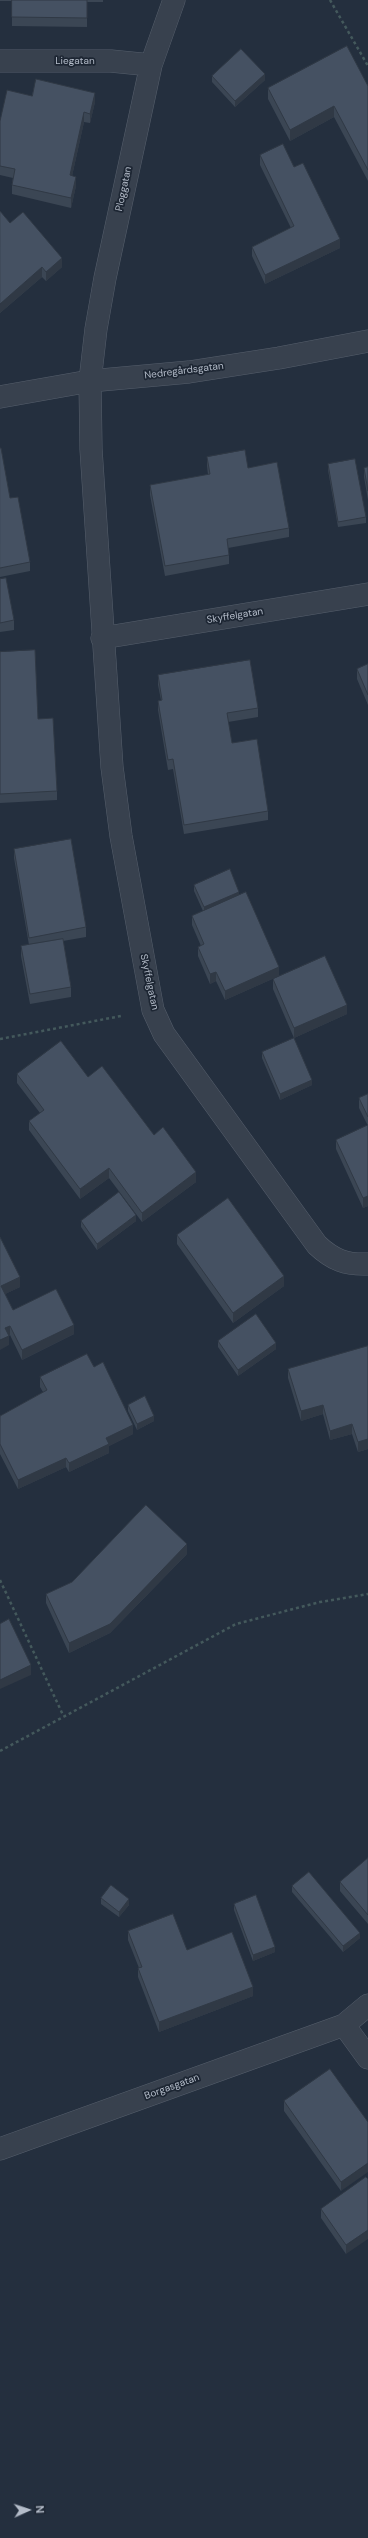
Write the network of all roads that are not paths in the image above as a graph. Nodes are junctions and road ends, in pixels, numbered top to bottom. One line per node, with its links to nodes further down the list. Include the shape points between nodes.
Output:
1 (174, 0): 3 (street, Ploggatan)
2 (0, 61): 3 (street, Liegatan, via 111,61)
3 (151, 65): 5 (street, Ploggatan, via 104,285)
4 (368, 341): 5 (street, Nedregårdsgatan, via 189,372)
5 (90, 381): 6 (street, Nedregårdsgatan); 8 (street, Skyffelgatan, via 90,449)
6 (0, 397)
7 (368, 594): 8 (street, Skyffelgatan)
8 (102, 638): 9 (street, Skyffelgatan, via 112,767 121,836 153,1010 164,1034 317,1245 329,1256 342,1262)
9 (368, 1264)
10 (368, 2004): 11 (street, Borgasgatan)
11 (344, 2025): 12 (street); 13 (street, Borgasgatan)
12 (368, 2058)
13 (0, 2149)

